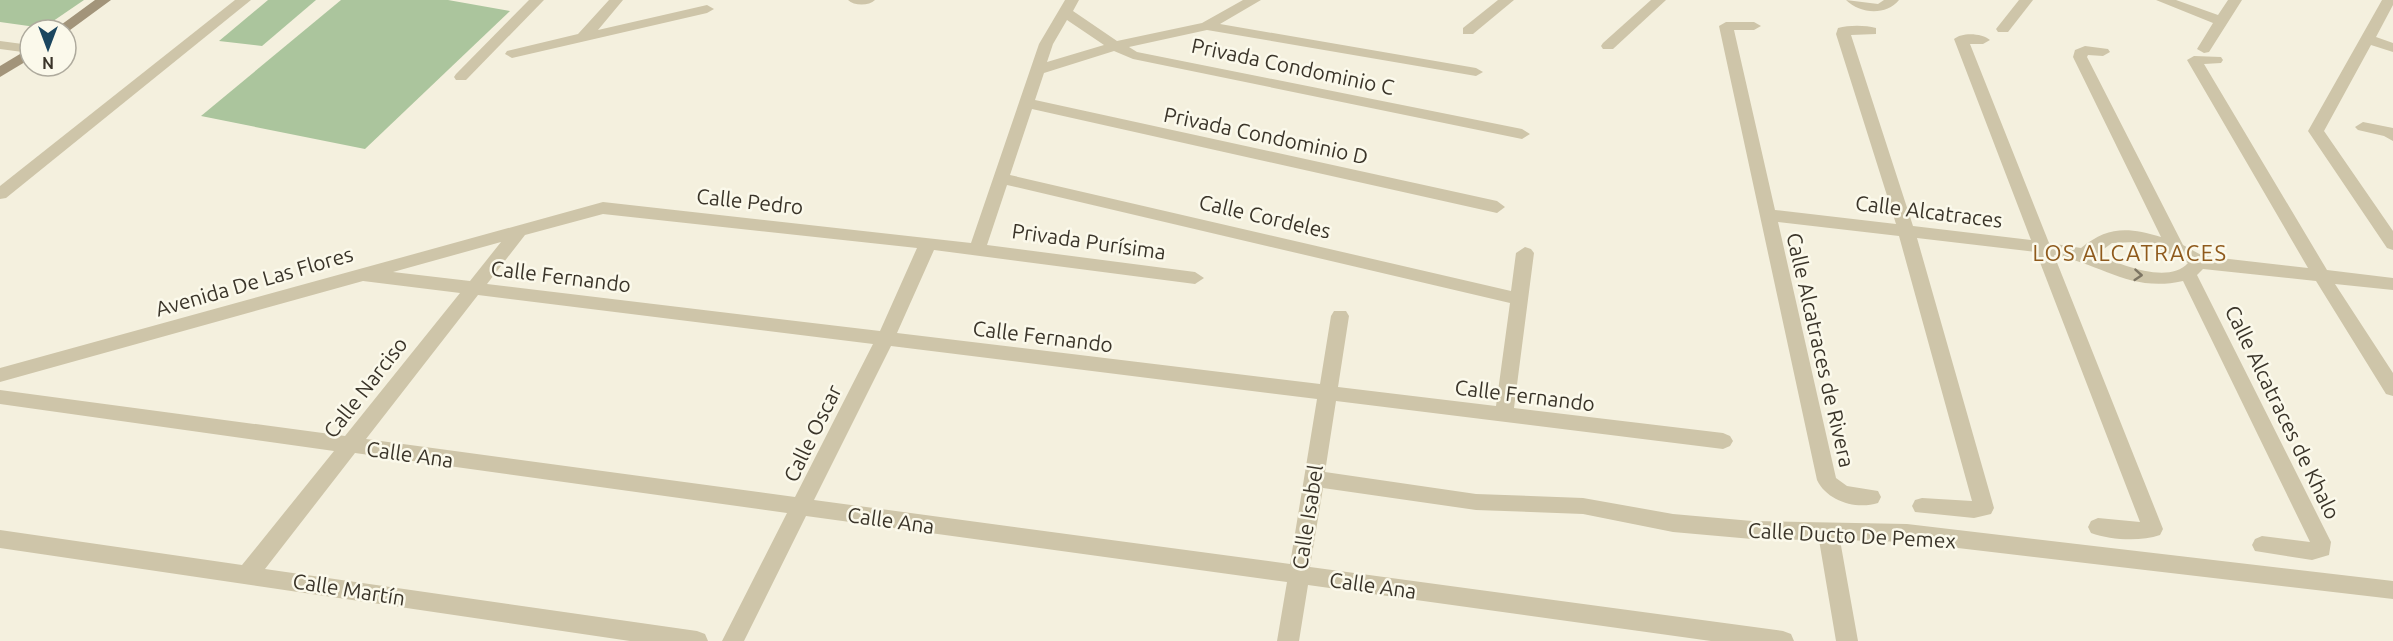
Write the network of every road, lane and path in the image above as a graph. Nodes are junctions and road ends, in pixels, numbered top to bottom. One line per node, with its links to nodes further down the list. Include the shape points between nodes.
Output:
1 (104, 0): 16 (street)
2 (244, 0): 45 (street)
3 (537, 0): 39 (street)
4 (616, 0): 23 (street)
5 (1254, 0): 18 (street)
6 (1507, 0): 21 (street)
7 (1659, 0): 28 (street)
8 (1853, 0): 9 (street, via 1879,9)
9 (1892, 0)
10 (2026, 0): 20 (street)
11 (2163, 0): 17 (street)
12 (2235, 0): 17 (street)
13 (2389, 0): 24 (street)
14 (1069, 6): 27 (street, Privada Condominio C); 36 (street, via 1046,44)
15 (707, 9): 23 (street)
16 (78, 18)
17 (2221, 21): 31 (street)
18 (1207, 26): 27 (street); 37 (street)
19 (1754, 26): 47 (street, Calle Alcatraces de Rivera, via 1726,26)
20 (2003, 29)
21 (1468, 30)
22 (1870, 31): 49 (street, via 1848,30 1843,34)
23 (582, 39): 33 (street)
24 (2369, 39): 29 (street); 51 (street, via 2316,131)
25 (1983, 40): 52 (street, via 1961,39)
26 (0, 45): 30 (street)
27 (1115, 46): 36 (street); 42 (street, Privada Condominio C, via 1133,55)
28 (1608, 46)
29 (2393, 48)
30 (18, 49)
31 (2204, 49)
32 (2103, 51): 53 (street, via 2085,50 2080,57)
33 (512, 54)
34 (18, 60): 38 (street)
35 (2217, 60): 59 (street, via 2194,60)
36 (1038, 70): 40 (street)
37 (1476, 72)
38 (0, 73)
39 (461, 77)
40 (1025, 103): 44 (street); 46 (street, Privada Condominio D)
41 (2363, 127): 43 (street)
42 (1522, 134)
43 (2393, 136)
44 (1000, 178): 54 (street); 63 (street, Calle Cordeles)
45 (0, 194)
46 (1497, 207)
47 (1767, 215): 49 (street, Calle Alcatraces); 74 (street, Calle Alcatraces de Rivera, via 1827,480 1832,489 1841,493)
48 (520, 230): 50 (street, Calle Pedro, via 603,208); 58 (street, Avenida De Las Flores); 62 (street, Calle Narciso)
49 (1906, 230): 52 (street, Calle Alcatraces); 75 (street, via 1984,508)
50 (928, 243): 54 (street, Calle Pedro); 65 (street, Calle Oscar)
51 (2393, 244)
52 (2041, 247): 56 (street, Calle Alcatraces); 77 (street, via 2153,529)
53 (2175, 247): 56 (street, Calle Alcatraces, via 2147,238 2109,237); 57 (street, Calle Alcatraces)
54 (977, 249): 60 (street, Privada Purísima)
55 (1525, 253): 63 (street)
56 (2084, 255): 57 (street, Calle Alcatraces, one-way to 57, via 2127,275 2170,278)
57 (2194, 268): 59 (street, Calle Alcatraces); 80 (street, Calle Alcatraces de Khalo, via 2322,549)
58 (358, 274): 62 (street, Calle Fernando); 66 (street, Avenida De Las Flores)
59 (2320, 275): 61 (street, Calle Alcatraces); 67 (street)
60 (1196, 278)
61 (2393, 284)
62 (471, 288): 65 (street, Calle Fernando); 72 (street, Calle Narciso)
63 (1519, 299): 70 (street)
64 (1340, 316): 68 (street, Calle Isabel)
65 (885, 339): 68 (street, Calle Fernando); 76 (street, Calle Oscar)
66 (0, 375)
67 (2393, 389)
68 (1326, 394): 70 (street, Calle Fernando); 73 (street, Calle Isabel)
69 (0, 397): 72 (street, Calle Ana)
70 (1504, 415): 71 (street, Calle Fernando)
71 (1723, 441)
72 (347, 446): 76 (street, Calle Ana); 81 (street, Calle Narciso)
73 (1313, 478): 78 (street, Calle Ducto De Pemex, via 1476,502 1584,506 1672,523); 82 (street, Calle Isabel)
74 (1871, 497)
75 (1922, 506)
76 (801, 508): 82 (street, Calle Ana); 85 (street, Calle Oscar)
77 (2098, 527)
78 (1828, 532): 83 (street, Calle Ducto De Pemex, via 1907,533); 88 (street)
79 (0, 539): 81 (street, Calle Martín)
80 (2262, 545)
81 (248, 574): 84 (street, Calle Martín)
82 (1298, 575): 86 (street, Calle Isabel); 87 (street, Calle Ana)
83 (2393, 590)
84 (697, 641)
85 (733, 641)
86 (1288, 641)
87 (1783, 641)
88 (1847, 641)

